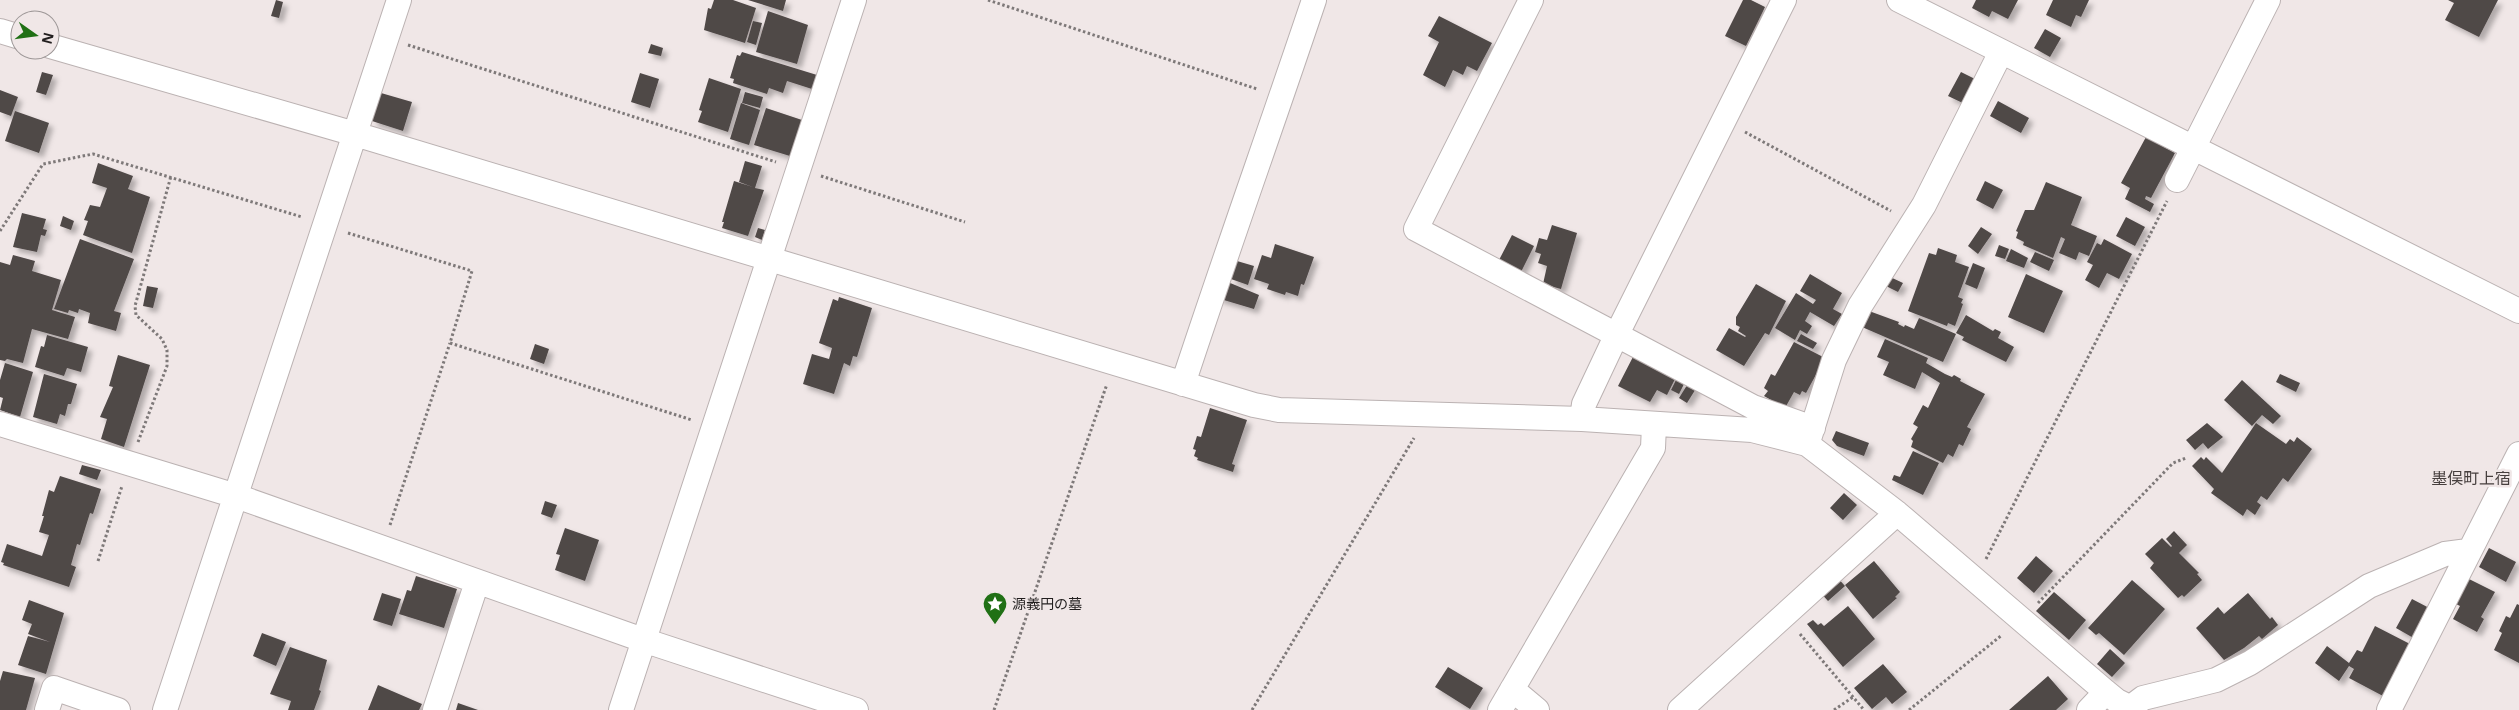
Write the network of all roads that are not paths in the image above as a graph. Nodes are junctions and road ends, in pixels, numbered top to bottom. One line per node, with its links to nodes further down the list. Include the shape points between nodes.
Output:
1 (399, 0): 10 (street)
2 (854, 0): 13 (street)
3 (1314, 0): 16 (street)
4 (1531, 0): 15 (street, via 1416,230)
5 (1784, 0): 15 (street)
6 (1899, 0): 9 (street)
7 (2268, 0): 11 (street)
8 (60, 49): 10 (street)
9 (2001, 52): 11 (street); 20 (street, via 1924,205 1860,306 1834,360)
10 (355, 134): 13 (street); 22 (street)
11 (2195, 147): 12 (street); 14 (street)
12 (2177, 180)
13 (769, 258): 16 (street); 26 (street)
14 (2519, 311)
15 (1617, 334): 17 (street, via 1584,404); 20 (street)
16 (1183, 384): 17 (street, via 1279,410)
17 (1582, 419): 19 (street)
18 (0, 424): 22 (street)
19 (1654, 425): 20 (street); 27 (street, via 1653,448)
20 (1810, 436): 23 (street)
21 (2519, 454): 24 (street)
22 (236, 496): 25 (street); 32 (street)
23 (1897, 514): 28 (street); 38 (street)
24 (2468, 551): 29 (street, via 2445,554 2370,586 2216,680 2143,698); 40 (street)
25 (477, 582): 26 (street); 33 (street)
26 (643, 640): 34 (street); 35 (street)
27 (1512, 689): 36 (street); 37 (street)
28 (2106, 692): 29 (street); 39 (street)
29 (2133, 709)
30 (47, 710): 31 (street, via 54,688)
31 (118, 710)
32 (165, 710)
33 (435, 710)
34 (621, 710)
35 (856, 710)
36 (1500, 710)
37 (1537, 710)
38 (1680, 710)
39 (2089, 710)
40 (2389, 710)

